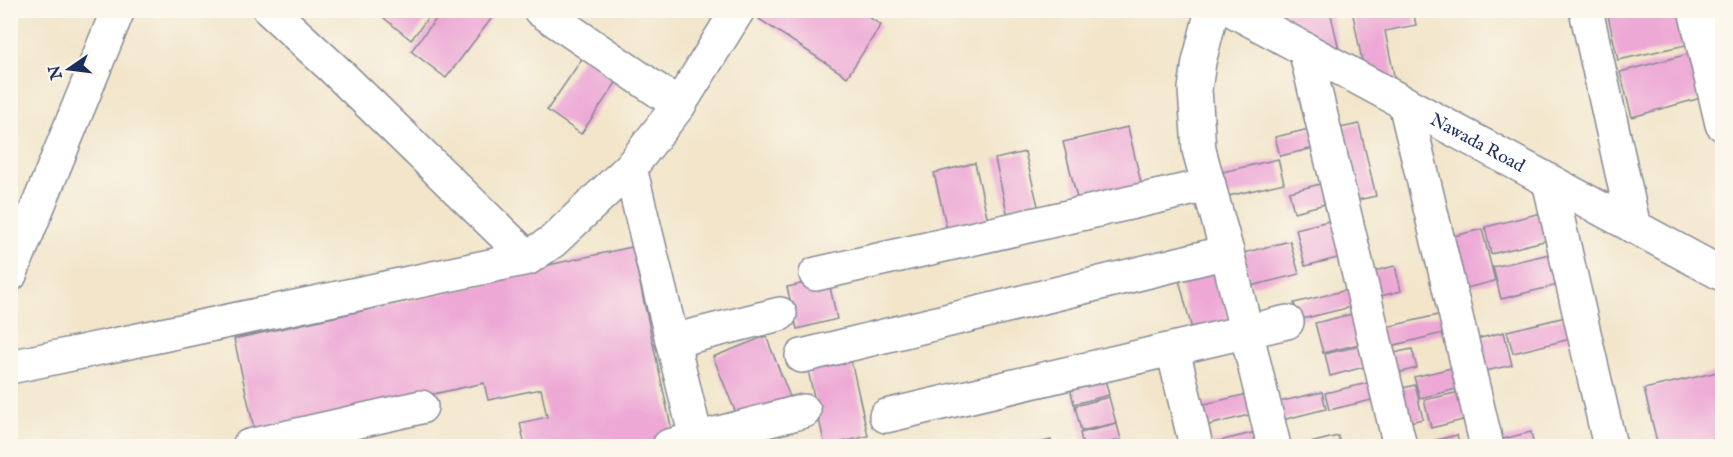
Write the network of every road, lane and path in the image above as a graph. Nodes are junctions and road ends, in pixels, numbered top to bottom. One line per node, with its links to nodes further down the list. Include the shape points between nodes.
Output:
1 (118, 10): 21 (street)
2 (270, 10): 18 (street)
3 (540, 10): 11 (street)
4 (738, 10): 11 (street)
5 (1212, 10): 15 (street, via 1195,89 1199,150)
6 (1232, 10): 9 (street, Nawada Road)
7 (1586, 10): 16 (street)
8 (1695, 10): 12 (street)
9 (1305, 49): 10 (street, Nawada Road); 36 (street)
10 (1405, 103): 14 (street, Nawada Road); 37 (street)
11 (679, 105): 13 (street)
12 (1722, 124)
13 (630, 168): 18 (street, via 553,241); 25 (street)
14 (1549, 181): 16 (street, Nawada Road); 38 (street)
15 (1209, 185): 17 (street); 19 (street)
16 (1634, 227): 20 (street, Nawada Road)
17 (1227, 252): 24 (street); 27 (street)
18 (528, 258): 28 (street)
19 (816, 274)
20 (1722, 274)
21 (10, 275)
22 (780, 314): 25 (street)
23 (1287, 322): 24 (street)
24 (1247, 332): 26 (street); 35 (street)
25 (672, 341): 32 (street)
26 (1173, 350): 31 (street); 34 (street)
27 (802, 356)
28 (10, 367)
29 (422, 407): 33 (street)
30 (804, 411): 32 (street)
31 (886, 416)
32 (687, 444)
33 (249, 447)
34 (1196, 447)
35 (1274, 447)
36 (1400, 447)
37 (1487, 447)
38 (1610, 447)

